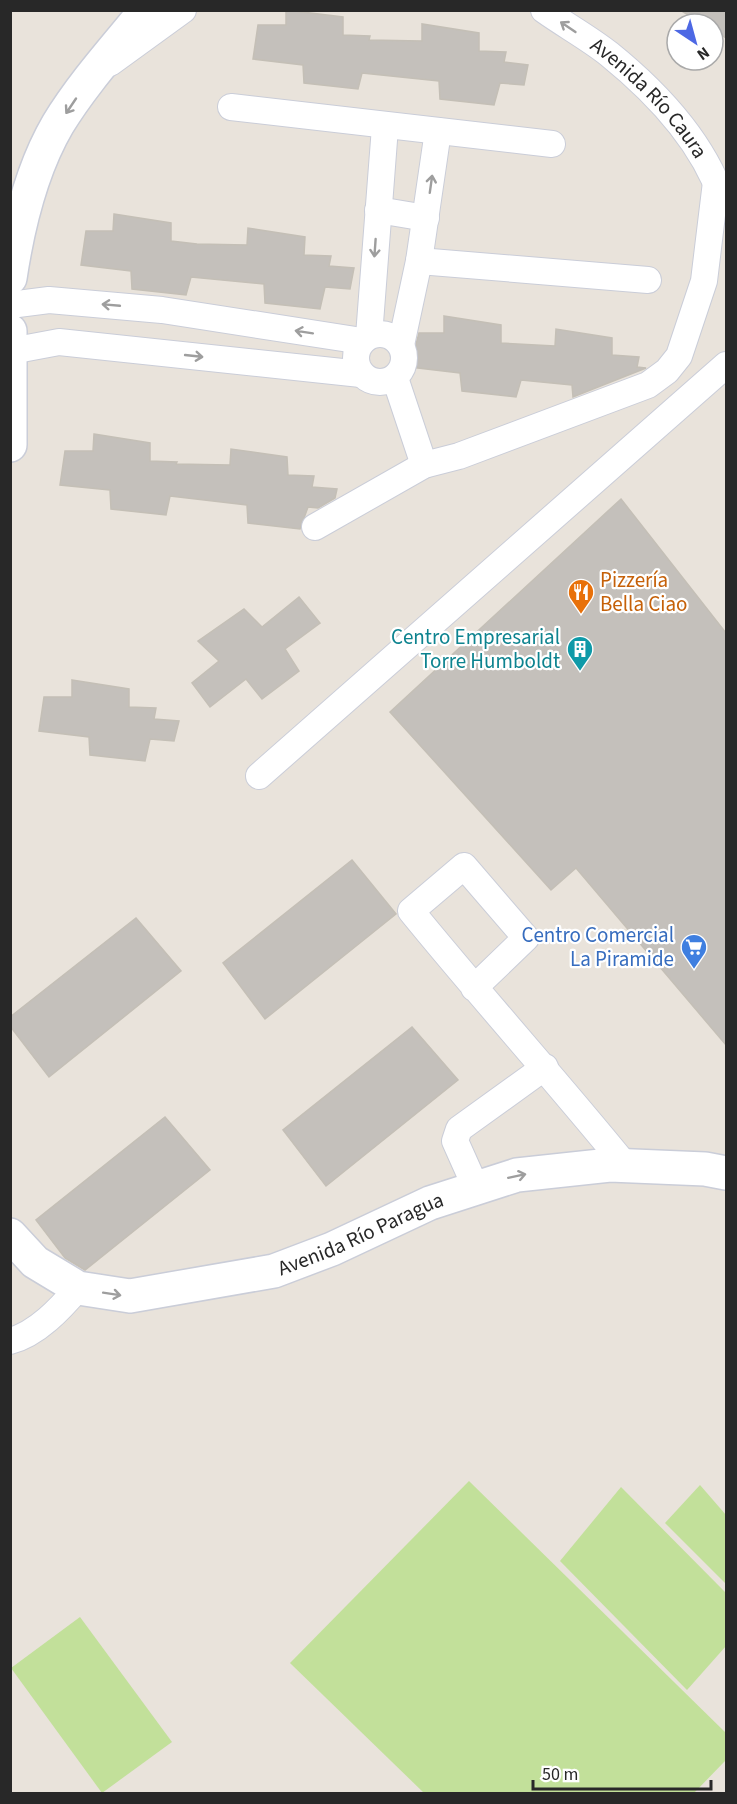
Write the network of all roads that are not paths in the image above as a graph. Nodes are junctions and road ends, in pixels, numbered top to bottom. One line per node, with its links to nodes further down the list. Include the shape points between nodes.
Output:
1 (146, 10): 4 (main road)
2 (183, 10): 4 (street)
3 (544, 10): 9 (street, Avenida Río Caura, one-way to 3, via 698,147 656,98 609,54)
4 (97, 71): 14 (main road, one-way to 14, via 58,125 36,170 16,239)
5 (231, 107): 6 (street)
6 (385, 127): 7 (street); 10 (street)
7 (438, 131): 8 (street); 12 (street, one-way to 7)
8 (552, 144)
9 (716, 182): 11 (street, Avenida Río Caura); 27 (street, via 704,281 679,356 667,371 648,385 459,456)
10 (378, 210): 12 (street); 19 (street, one-way to 19)
11 (726, 210)
12 (426, 218): 13 (street)
13 (419, 261): 15 (street); 20 (street)
14 (10, 278)
15 (648, 280)
16 (10, 305): 17 (street, one-way to 16, via 49,300)
17 (162, 310): 19 (street, one-way to 17); 22 (street)
18 (10, 331): 21 (main road)
19 (365, 339): 20 (street, via 380,334); 24 (street, via 356,351)
20 (401, 345): 25 (street, via 402,369)
21 (11, 351): 22 (street, via 59,342); 26 (main road)
22 (163, 353): 24 (street, one-way to 24)
23 (726, 365): 29 (street)
24 (361, 374): 25 (street, via 383,383)
25 (395, 378): 27 (street)
26 (10, 445)
27 (424, 465): 28 (street)
28 (315, 527)
29 (260, 776)
30 (474, 988): 30 (street, via 526,938 464,866 411,911); 31 (street)
31 (546, 1067): 32 (street); 34 (street, via 459,1129 454,1141)
32 (625, 1165): 33 (main road, Avenida Río Paragua); 34 (main road, Avenida Río Paragua, one-way to 32, via 517,1175)
33 (726, 1173)
34 (477, 1188): 36 (main road, Avenida Río Paragua, one-way to 34, via 130,1296 274,1271 332,1249 430,1203)
35 (10, 1235): 36 (main road, Avenida Río Paragua, via 35,1262)
36 (78, 1288): 37 (street, via 58,1311)
37 (10, 1341)

